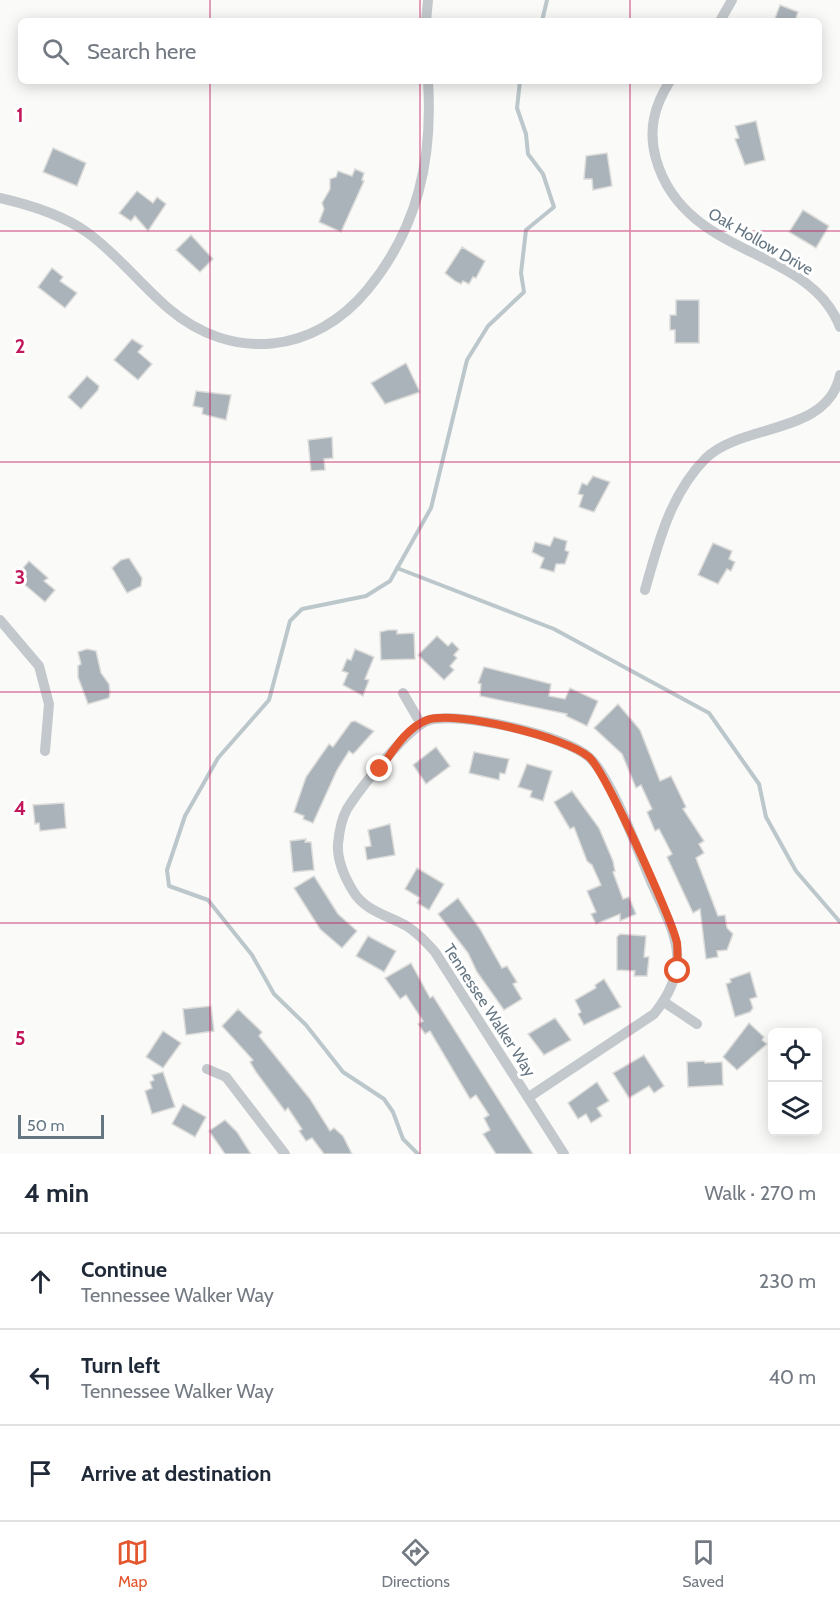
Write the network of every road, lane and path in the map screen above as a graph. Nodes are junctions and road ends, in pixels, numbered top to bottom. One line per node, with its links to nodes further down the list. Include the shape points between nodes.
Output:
1 (428, 0): 3 (street)
2 (732, 0): 4 (street)
3 (426, 18)
4 (722, 18)
5 (428, 84): 7 (street, via 426,167 404,235 361,298 343,315 307,337 258,344 209,335 167,308 122,261 88,233 46,211)
6 (668, 84): 8 (street, Oak Hollow Drive, via 655,110 652,127 658,165 673,196 703,226 811,288 827,303)
7 (0, 198)
8 (840, 327)
9 (840, 375): 10 (street, via 833,394 813,413 744,436 706,458 688,479 669,513)
10 (645, 590)
11 (0, 620): 14 (street, via 39,666 49,704)
12 (403, 693): 13 (street)
13 (421, 724): 15 (street, Tennessee Walker Way, via 463,718 547,737 591,758 612,793 677,943 678,971); 18 (street, Tennessee Walker Way, via 400,742 346,811 338,846 341,867 365,906 418,934 435,952)
14 (45, 751)
15 (664, 1002): 16 (street); 18 (street, Tennessee Walker Way, via 654,1014)
16 (697, 1024)
17 (207, 1069): 19 (street, via 226,1077)
18 (529, 1097): 20 (street, Tennessee Walker Way)
19 (285, 1154)
20 (564, 1154)

